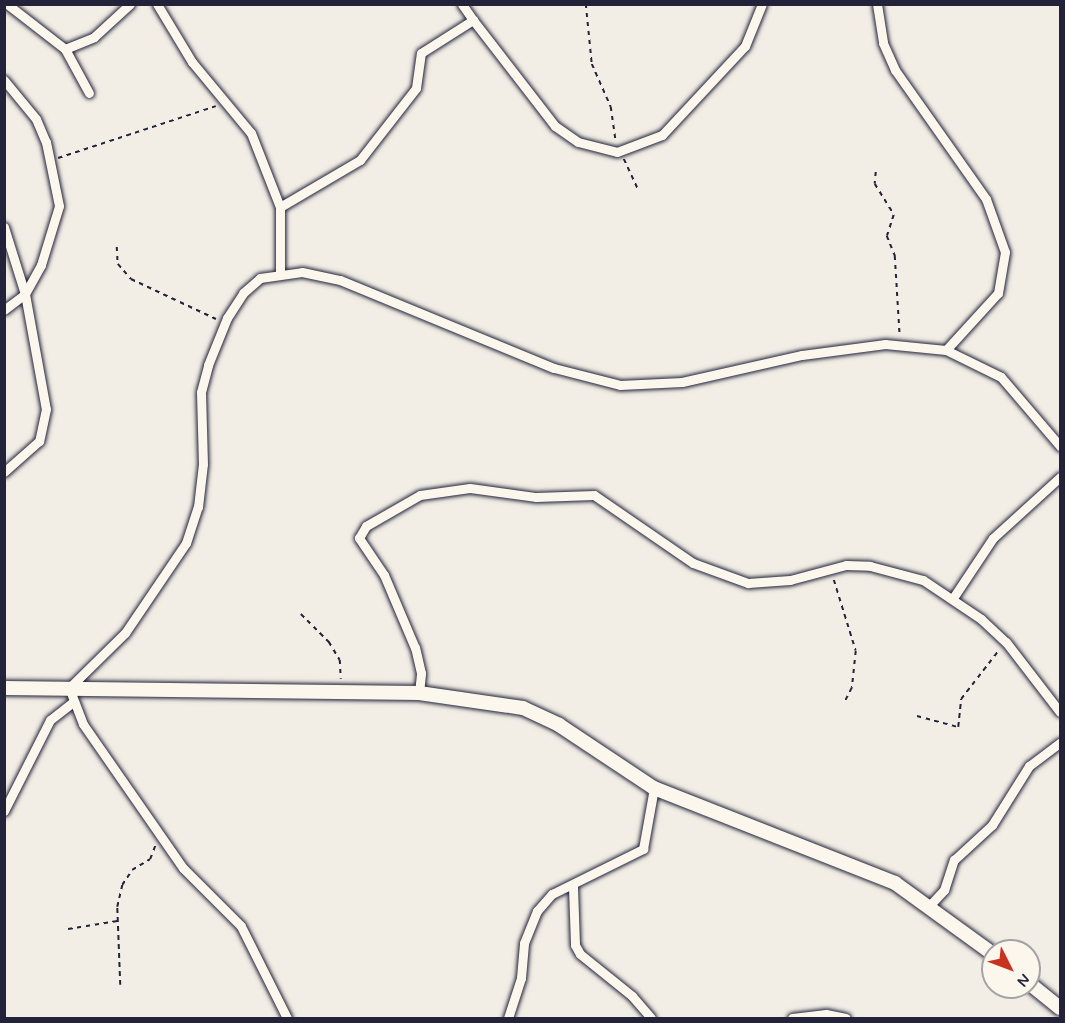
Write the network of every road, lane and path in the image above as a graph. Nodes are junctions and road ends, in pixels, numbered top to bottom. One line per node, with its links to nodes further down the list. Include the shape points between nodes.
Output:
1 (7, 4): 9 (street)
2 (130, 4): 9 (street, via 94,37)
3 (157, 4): 12 (street, via 192,62)
4 (462, 4): 8 (street)
5 (586, 4): 13 (path, via 592,64 612,107)
6 (762, 4): 13 (street, via 745,46 671,127 651,143)
7 (877, 4): 25 (street, via 883,43 895,70 986,199 1005,252 998,292)
8 (473, 20): 13 (street, via 555,126 578,142); 17 (street, via 421,53 416,88 360,160)
9 (65, 49): 11 (street)
10 (4, 80): 14 (street, via 36,119)
11 (89, 93)
12 (225, 103): 14 (path); 17 (street, via 263,156)
13 (617, 152): 16 (path, via 631,169)
14 (51, 160): 21 (street, via 59,206 53,239)
15 (876, 172): 24 (path, via 875,184 894,215 887,237 895,256)
16 (638, 189)
17 (280, 207): 20 (street)
18 (4, 227): 21 (street)
19 (117, 247): 23 (path, via 118,264 131,279)
20 (280, 273): 23 (street, via 260,278 243,293); 24 (street, via 340,280 554,368 620,385 681,382 802,355)
21 (25, 294): 22 (street); 27 (street, via 40,362 45,426 23,459)
22 (4, 310)
23 (225, 323): 36 (street, via 201,392 203,464 198,507 186,543 124,633)
24 (901, 344): 25 (street)
25 (946, 350): 26 (street, via 1000,377)
26 (1060, 446)
27 (4, 472)
28 (1060, 477): 30 (street, via 993,538)
29 (831, 567): 30 (street, via 870,566 904,573); 35 (street, via 790,580 748,583 693,562 614,507 583,492 536,497 470,488 420,495 366,526 359,537 384,575 415,648 422,673); 37 (path, via 856,651 852,688)
30 (953, 598): 32 (street)
31 (301, 614): 34 (path, via 329,642 340,660)
32 (1006, 642): 38 (street); 39 (path, via 962,699 958,727)
33 (4, 688): 36 (main road)
34 (341, 692): 35 (main road); 36 (main road)
35 (418, 693): 41 (main road, via 523,708 559,725)
36 (71, 695): 42 (street, via 50,720); 43 (street, via 83,724)
37 (845, 702)
38 (1060, 712)
39 (916, 716)
40 (1060, 743): 45 (street, via 1029,766 992,825 954,860 944,890)
41 (654, 788): 44 (street, via 643,849 611,862); 45 (main road, via 758,833 860,868)
42 (4, 811)
43 (160, 834): 46 (path, via 150,859 132,870 122,885); 52 (street, via 198,887 241,926)
44 (573, 887): 53 (street, via 552,894 530,925); 54 (street, via 577,900 574,945)
45 (930, 905): 48 (main road)
46 (118, 921): 47 (path); 49 (path)
47 (68, 929)
48 (981, 945)
49 (120, 985)
50 (1041, 993): 51 (main road)
51 (1060, 1008)
52 (287, 1018)
53 (508, 1018)
54 (651, 1018)
55 (792, 1018): 56 (street, via 826,1014)
56 (846, 1018)

